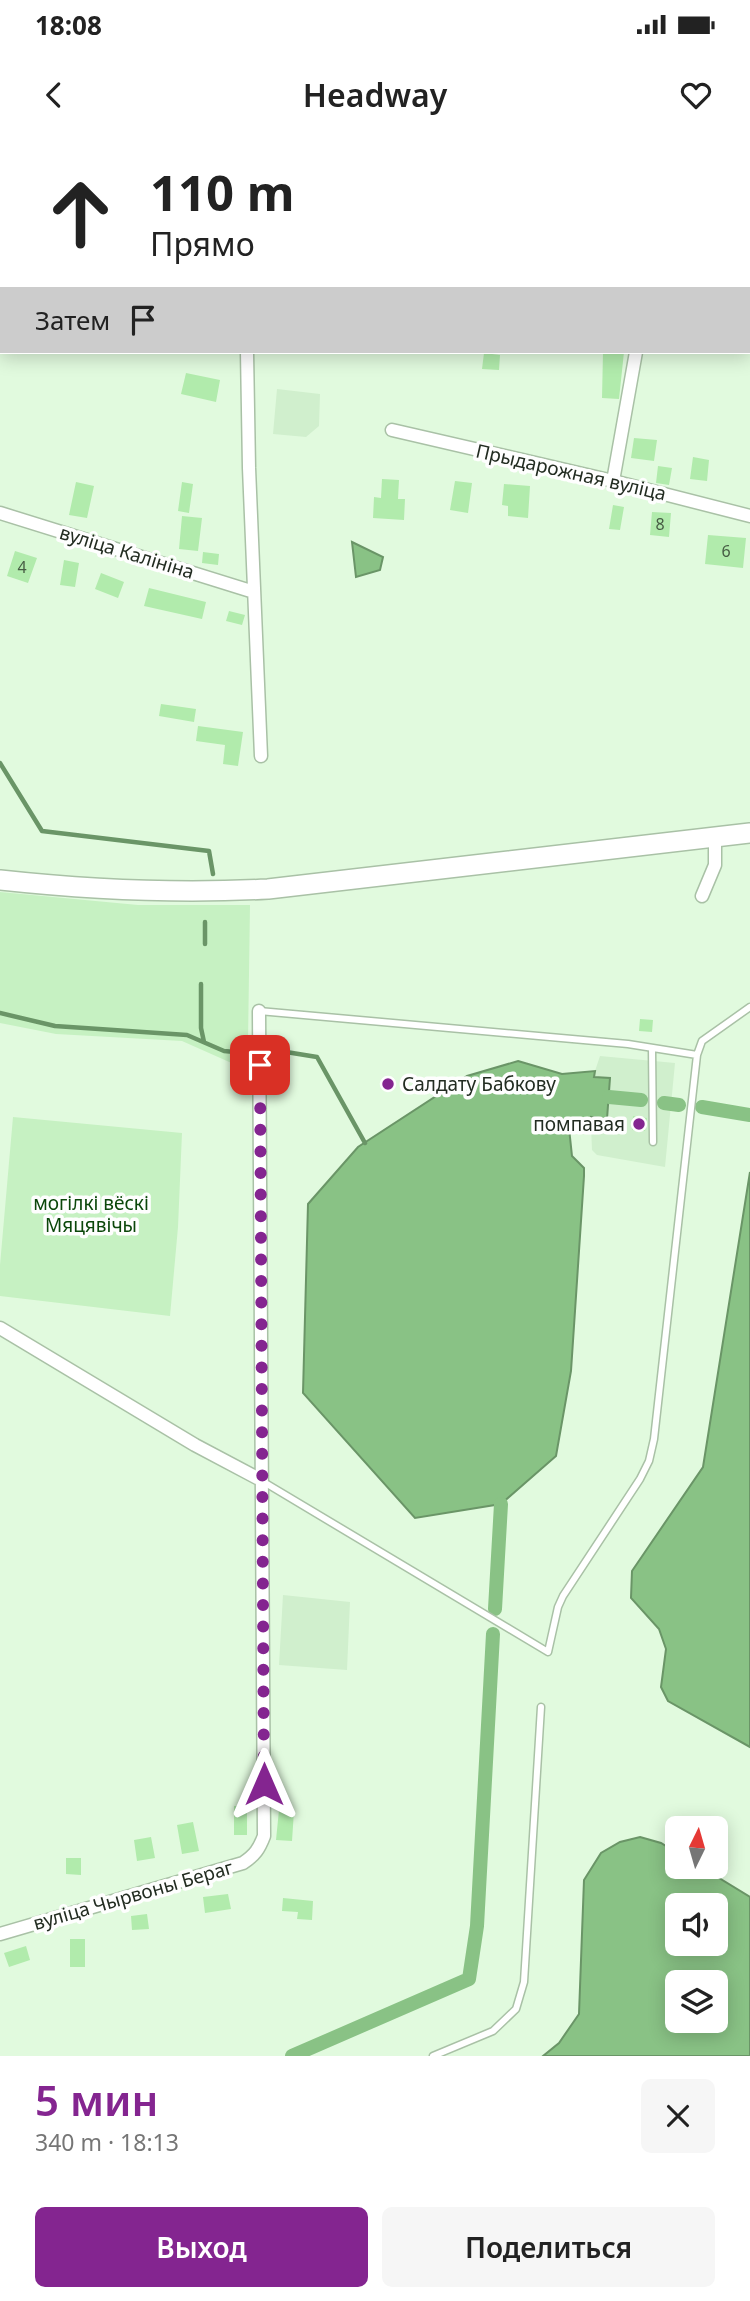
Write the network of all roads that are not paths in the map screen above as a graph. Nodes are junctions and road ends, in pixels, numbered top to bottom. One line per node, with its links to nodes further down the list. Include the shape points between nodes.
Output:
1 (247, 354): 7 (street)
2 (636, 354): 4 (street)
3 (392, 430): 4 (street, Прыдарожная вуліца)
4 (613, 481): 6 (street, Прыдарожная вуліца)
5 (0, 513): 7 (street, вуліца Калініна)
6 (750, 516)
7 (254, 592): 8 (street)
8 (261, 756)
9 (750, 833): 10 (main road)
10 (715, 837): 11 (main road, via 268,889 102,890); 12 (street, via 715,865)
11 (0, 880)
12 (702, 896)
13 (750, 1007): 16 (lane, via 702,1041)
14 (259, 1011): 15 (lane); 19 (street, вуліца Чырвоны Бераг)
15 (652, 1048): 16 (lane); 17 (lane)
16 (697, 1055): 19 (lane, via 649,1461 563,1596 548,1652)
17 (653, 1142)
18 (0, 1328): 19 (street)
19 (261, 1480): 21 (street, вуліца Чырвоны Бераг, via 264,1836 260,1848 243,1863)
20 (541, 1707): 22 (lane, via 524,1982 516,2010 493,2031)
21 (0, 1934)
22 (433, 2056)

